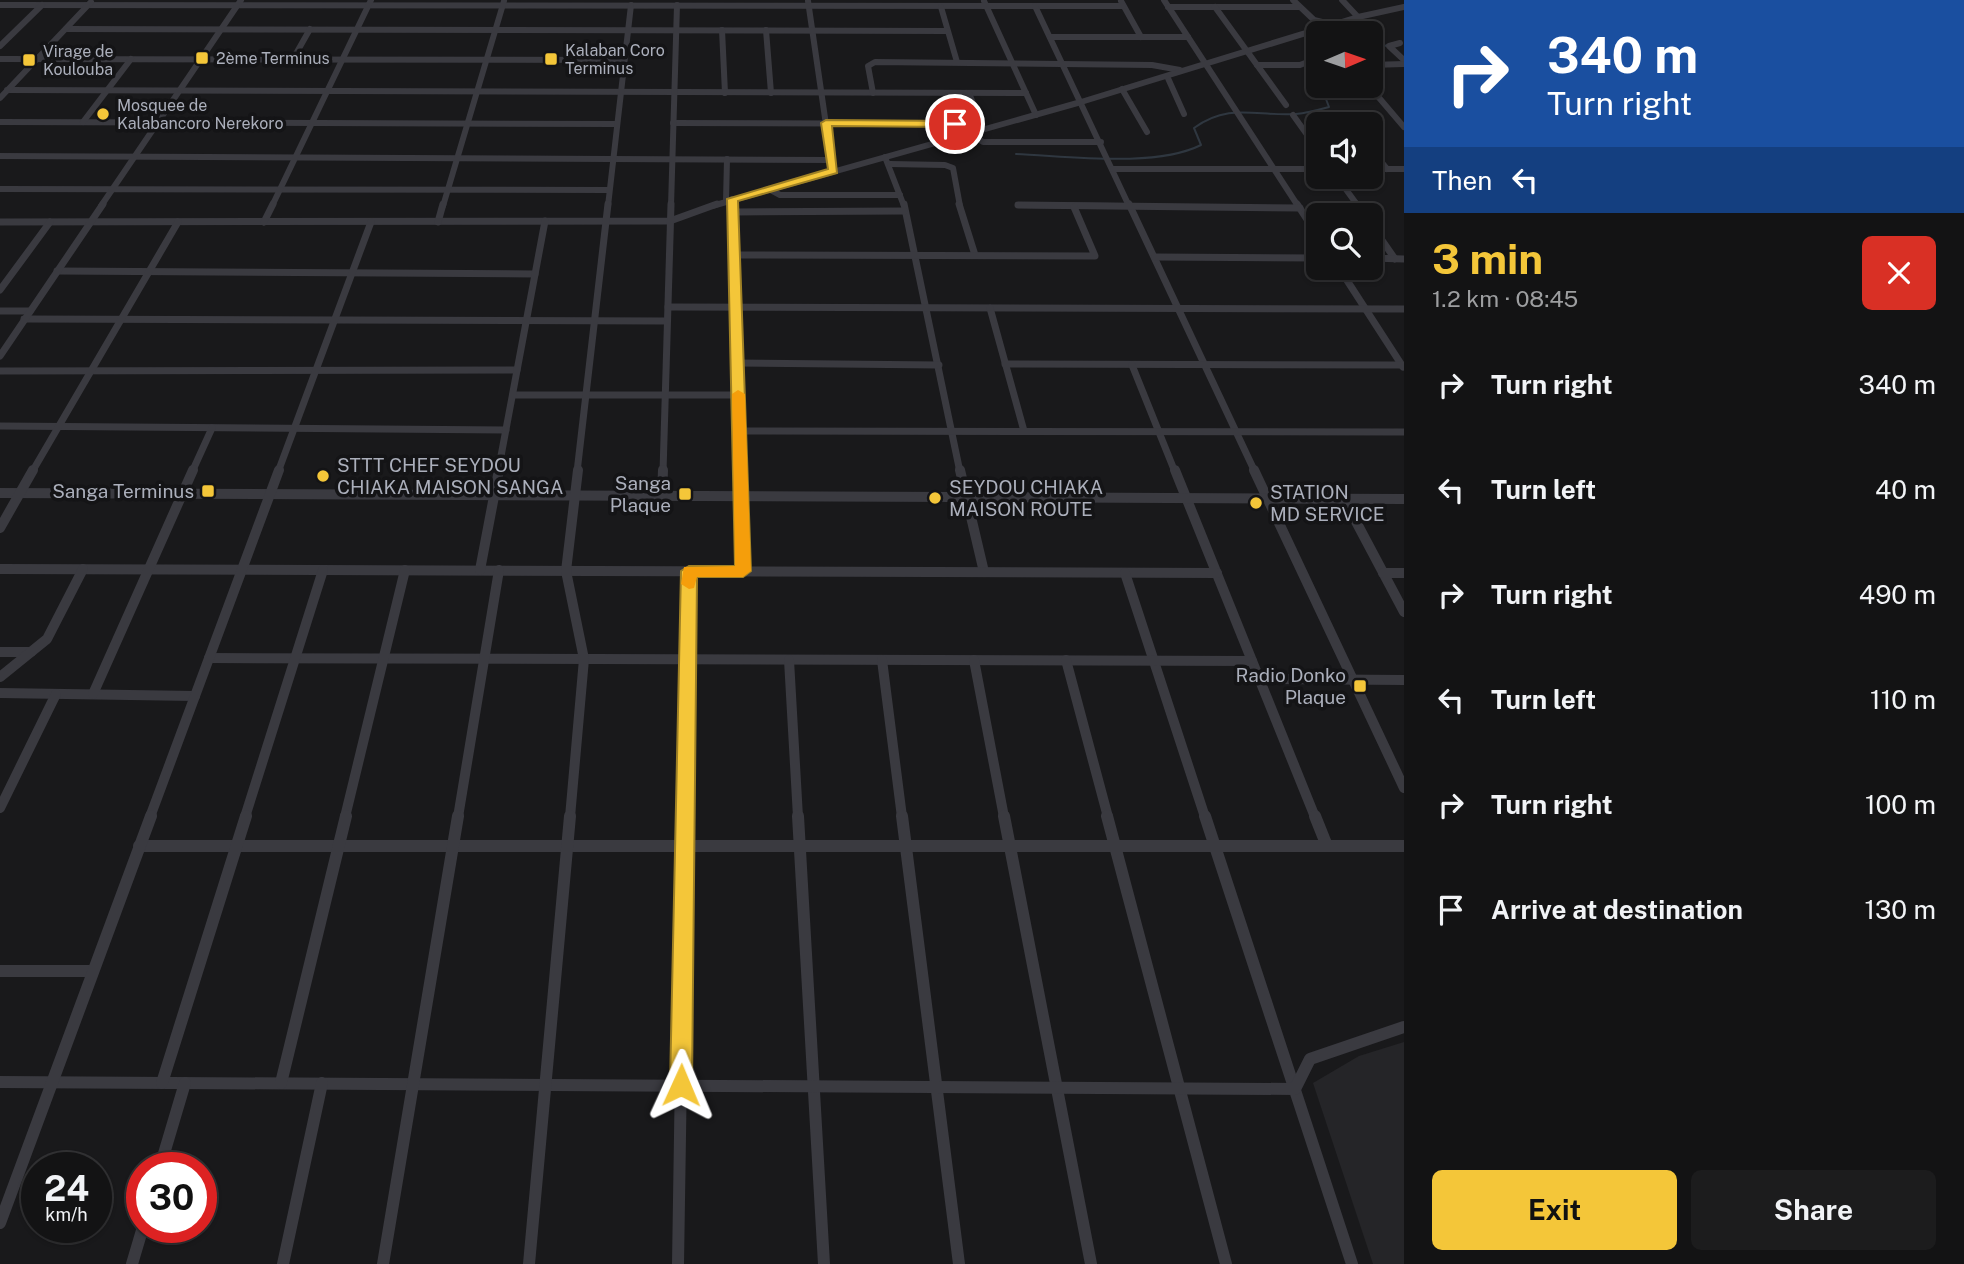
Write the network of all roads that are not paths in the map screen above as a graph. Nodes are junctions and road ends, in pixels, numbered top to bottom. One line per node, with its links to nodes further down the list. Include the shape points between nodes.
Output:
1 (5, 0): 16 (street)
2 (47, 0): 17 (street)
3 (1120, 0): 22 (street)
4 (1164, 0): 23 (street)
5 (1293, 0): 26 (street)
6 (1342, 0): 27 (street)
7 (92, 2): 8 (street); 17 (street); 30 (street)
8 (240, 2): 9 (street); 31 (street)
9 (370, 2): 10 (street); 33 (street)
10 (504, 2): 11 (street); 34 (street)
11 (601, 2): 18 (street)
12 (764, 3): 13 (street); 19 (street)
13 (808, 3): 14 (street); 39 (street)
14 (854, 3): 20 (street)
15 (984, 3): 20 (street); 21 (street); 59 (street)
16 (0, 5): 17 (street)
17 (42, 5): 46 (street)
18 (631, 5): 19 (street); 35 (street)
19 (677, 5): 36 (street)
20 (941, 6): 40 (street)
21 (1035, 6): 22 (street); 42 (street)
22 (1124, 6): 43 (street)
23 (1168, 6): 25 (street); 44 (street)
24 (1404, 6): 27 (street)
25 (1215, 7): 26 (street); 47 (street)
26 (1299, 7): 28 (street)
27 (1358, 17): 29 (street)
28 (1317, 21)
29 (1344, 21)
30 (66, 29): 31 (street); 49 (street)
31 (221, 29): 32 (street); 51 (street)
32 (310, 29): 33 (street); 52 (street)
33 (357, 29): 34 (street); 53 (street)
34 (495, 29): 35 (street); 54 (street)
35 (628, 30): 36 (street); 55 (street)
36 (676, 30): 37 (street); 73 (street)
37 (722, 30): 38 (street); 74 (street)
38 (766, 30): 39 (street); 75 (street)
39 (812, 30): 40 (street); 76 (street)
40 (947, 31): 56 (street)
41 (1306, 33): 47 (street)
42 (1050, 37): 43 (street); 60 (street)
43 (1141, 37): 44 (street)
44 (1188, 37): 61 (street)
45 (1401, 43): 57 (street, via 1389,46)
46 (0, 46)
47 (1246, 51): 61 (street); 63 (street)
48 (0, 58): 49 (street)
49 (37, 59): 50 (street); 67 (street)
50 (131, 59): 51 (street); 68 (street)
51 (201, 59): 52 (street); 69 (street)
52 (293, 59): 53 (street)
53 (343, 59): 54 (street); 70 (street)
54 (485, 60): 55 (street); 71 (street)
55 (624, 60): 72 (street)
56 (957, 62): 59 (street); 77 (street, via 872,62 868,66)
57 (1404, 62): 62 (street)
58 (1306, 63): 63 (street)
59 (1012, 64): 60 (street); 79 (street)
60 (1063, 64): 64 (street); 82 (street)
61 (1205, 64): 64 (street); 112 (street)
62 (1383, 64)
63 (1257, 65): 83 (street)
64 (1184, 70): 65 (street)
65 (1167, 75): 66 (street); 84 (street)
66 (1122, 89): 82 (street); 97 (street)
67 (7, 90): 68 (street); 80 (street)
68 (106, 91): 69 (street); 88 (street)
69 (179, 91): 70 (street); 89 (street)
70 (327, 91): 71 (street); 90 (street)
71 (475, 92): 72 (street); 93 (street)
72 (621, 92): 73 (street); 94 (street)
73 (674, 92): 74 (street); 91 (street)
74 (725, 93): 75 (street)
75 (771, 93): 76 (street)
76 (821, 93): 77 (street); 92 (street)
77 (873, 93): 78 (street)
78 (969, 93): 79 (street); 95 (street)
79 (1026, 93): 85 (street)
80 (0, 98)
81 (1379, 98): 96 (street)
82 (1082, 102): 85 (street); 100 (street)
83 (1286, 105)
84 (1184, 114)
85 (1036, 115): 95 (street)
86 (1293, 115): 99 (street)
87 (0, 122): 88 (street)
88 (83, 122): 89 (street)
89 (158, 122): 90 (street); 102 (street)
90 (312, 123): 93 (street); 103 (street)
91 (673, 123): 92 (street); 106 (street)
92 (826, 123): 95 (street); 108 (street)
93 (465, 124): 94 (street); 104 (street)
94 (617, 124): 105 (street)
95 (982, 127): 98 (street)
96 (1404, 127)
97 (1147, 132)
98 (969, 133): 100 (street, via 984,142); 109 (street)
99 (1306, 133)
100 (1101, 142): 111 (street)
101 (0, 156): 102 (street)
102 (135, 157): 103 (street); 119 (street)
103 (295, 157): 104 (street); 120 (street)
104 (456, 158): 105 (street); 122 (street)
105 (613, 159): 106 (street); 123 (street)
106 (672, 159): 107 (street); 135 (street)
107 (727, 159): 108 (street); 125 (street)
108 (831, 160): 117 (street)
109 (887, 160): 117 (street); 124 (street); 145 (street, via 953,168)
110 (1383, 164): 115 (street)
111 (1113, 169): 112 (street); 128 (street)
112 (1274, 169): 113 (street); 129 (street)
113 (1306, 169)
114 (1383, 169): 115 (street)
115 (1387, 169): 116 (street)
116 (1404, 169)
117 (833, 171): 121 (street)
118 (0, 189): 119 (street)
119 (113, 189): 120 (street); 138 (street)
120 (279, 189): 122 (street); 140 (street)
121 (769, 189): 124 (street, via 780,195); 125 (street)
122 (446, 190): 123 (street); 142 (street)
123 (609, 190): 134 (street)
124 (900, 195): 130 (street)
125 (729, 200): 131 (street); 135 (street)
126 (1018, 205): 127 (street)
127 (1074, 206): 128 (street); 145 (street, via 1095,256)
128 (1132, 208): 129 (street); 147 (street)
129 (1300, 208): 132 (street)
130 (904, 211): 131 (street); 144 (street)
131 (733, 212): 146 (street)
132 (1306, 217)
133 (545, 221): 134 (street); 142 (street); 153 (street)
134 (606, 221): 135 (street); 169 (street)
135 (670, 221): 156 (street)
136 (0, 222): 137 (street)
137 (50, 222): 138 (street); 155 (street)
138 (91, 222): 139 (street); 150 (street)
139 (178, 222): 140 (street); 151 (street)
140 (264, 222): 141 (street)
141 (371, 222): 142 (street); 152 (street)
142 (438, 222)
143 (1383, 239): 149 (street)
144 (915, 255): 145 (street); 146 (street); 158 (street)
145 (975, 255)
146 (734, 256): 157 (street)
147 (1155, 257): 148 (street); 160 (street)
148 (1306, 258)
149 (1400, 259)
150 (57, 271): 151 (street); 164 (street)
151 (149, 272): 152 (street); 166 (street)
152 (352, 273): 153 (street); 167 (street)
153 (536, 274): 168 (street)
154 (1347, 280): 161 (street)
155 (0, 290)
156 (668, 307): 157 (street); 170 (street)
157 (736, 307): 158 (street); 172 (street)
158 (925, 307): 159 (street); 174 (street)
159 (990, 308): 160 (street); 173 (street)
160 (1179, 308): 161 (street); 176 (street)
161 (1365, 309): 162 (street); 177 (street)
162 (1404, 309)
163 (0, 311): 164 (street)
164 (30, 311): 165 (street)
165 (24, 320): 166 (street); 171 (street)
166 (121, 320): 167 (street); 181 (street)
167 (334, 320): 168 (street); 178 (street)
168 (527, 321): 169 (street); 179 (street)
169 (594, 321): 170 (street); 183 (street)
170 (667, 321): 184 (street)
171 (0, 356)
172 (737, 363): 174 (street); 185 (street)
173 (1005, 364): 175 (street); 193 (street)
174 (939, 365): 192 (street)
175 (1132, 365): 176 (street); 194 (street)
176 (1206, 365): 177 (street); 195 (street)
177 (1403, 366)
178 (316, 370): 179 (street); 181 (street); 189 (street)
179 (517, 370): 182 (street)
180 (0, 371): 181 (street)
181 (91, 371): 187 (street)
182 (513, 395): 183 (street); 190 (street)
183 (585, 395): 184 (street); 202 (street)
184 (665, 395): 185 (street); 203 (street)
185 (738, 395): 191 (street)
186 (0, 426): 187 (street)
187 (59, 427): 188 (street); 198 (street)
188 (212, 428): 189 (street); 199 (street)
189 (294, 429): 190 (street); 200 (street)
190 (506, 430): 201 (street)
191 (739, 431): 192 (street); 204 (street)
192 (953, 431): 193 (street); 205 (street)
193 (1024, 431): 194 (street)
194 (1159, 431): 195 (street); 206 (street)
195 (1237, 431): 196 (street); 207 (street)
196 (1404, 432)
197 (0, 493): 198 (street)
198 (20, 493): 199 (street); 210 (street)
199 (183, 494): 200 (street); 213 (street)
200 (270, 494): 201 (street); 214 (street)
201 (494, 495): 202 (street); 217 (street)
202 (573, 495): 203 (street); 219 (street)
203 (662, 496): 204 (street)
204 (741, 496): 205 (street); 221 (street)
205 (965, 497): 206 (street); 222 (street)
206 (1186, 498): 207 (street); 224 (street)
207 (1269, 499): 208 (street); 244 (street)
208 (1344, 499): 209 (street); 225 (street)
209 (1404, 499)
210 (0, 528)
211 (0, 569): 212 (street)
212 (83, 569): 213 (street); 229 (street, via 47,639)
213 (149, 569): 214 (street); 248 (street)
214 (242, 569): 215 (street); 230 (street)
215 (323, 570): 216 (street); 231 (street)
216 (405, 570): 217 (street); 232 (street)
217 (480, 570): 218 (street)
218 (499, 570): 219 (street); 233 (street)
219 (566, 571): 220 (street); 234 (street)
220 (689, 571): 221 (street); 235 (street)
221 (743, 571): 222 (street)
222 (984, 572): 223 (street)
223 (1125, 573): 224 (street); 240 (street)
224 (1217, 573): 241 (street)
225 (1383, 573): 226 (street); 227 (street)
226 (1404, 573)
227 (1404, 612)
228 (0, 652): 229 (street)
229 (31, 652): 242 (street)
230 (209, 658): 231 (street); 249 (street)
231 (295, 659): 232 (street); 253 (street)
232 (383, 659): 233 (street); 254 (street)
233 (484, 659): 234 (street); 255 (street)
234 (584, 659): 235 (street); 256 (street)
235 (688, 660): 236 (street); 257 (street)
236 (789, 660): 237 (street); 258 (street)
237 (882, 660): 238 (street); 259 (street)
238 (974, 660): 239 (street); 260 (street)
239 (1066, 660): 240 (street); 261 (street)
240 (1154, 661): 241 (street); 262 (street)
241 (1252, 661): 243 (street)
242 (0, 677)
243 (1259, 679): 244 (street); 263 (street)
244 (1353, 679): 245 (street); 250 (street)
245 (1404, 680)
246 (0, 693): 247 (street)
247 (56, 694): 248 (street); 251 (street)
248 (93, 694): 249 (street)
249 (195, 696): 252 (street)
250 (1403, 782)
251 (0, 808)
252 (139, 846): 253 (street); 266 (street)
253 (236, 846): 254 (street); 270 (street)
254 (338, 846): 255 (street); 272 (street)
255 (453, 846): 256 (street); 274 (street)
256 (567, 846): 257 (street); 275 (street)
257 (685, 846): 258 (street); 276 (street)
258 (800, 846): 259 (street); 277 (street)
259 (905, 846): 260 (street); 278 (street)
260 (1010, 846): 261 (street); 279 (street)
261 (1115, 846): 262 (street); 280 (street)
262 (1215, 846): 263 (street); 281 (street)
263 (1327, 846): 264 (street)
264 (1404, 846)
265 (0, 971): 266 (street)
266 (93, 971): 269 (street)
267 (1404, 1027): 281 (street, via 1310,1059)
268 (0, 1082): 269 (street)
269 (52, 1082): 270 (street); 283 (street)
270 (162, 1083): 271 (street)
271 (185, 1083): 272 (street); 282 (street)
272 (281, 1083): 273 (street)
273 (322, 1083): 274 (street); 286 (street)
274 (413, 1084): 275 (street); 287 (street)
275 (545, 1085): 276 (street); 288 (street)
276 (681, 1085): 277 (street); 289 (street)
277 (814, 1086): 278 (street); 290 (street)
278 (936, 1087): 279 (street); 291 (street)
279 (1057, 1088): 280 (street); 292 (street)
280 (1179, 1088): 281 (street); 293 (street)
281 (1295, 1089): 294 (street)
282 (164, 1152)
283 (0, 1223)
284 (138, 1243): 285 (street)
285 (132, 1264)
286 (283, 1264)
287 (383, 1264)
288 (529, 1264)
289 (678, 1264)
290 (824, 1264)
291 (959, 1264)
292 (1091, 1264)
293 (1226, 1264)
294 (1352, 1264)

